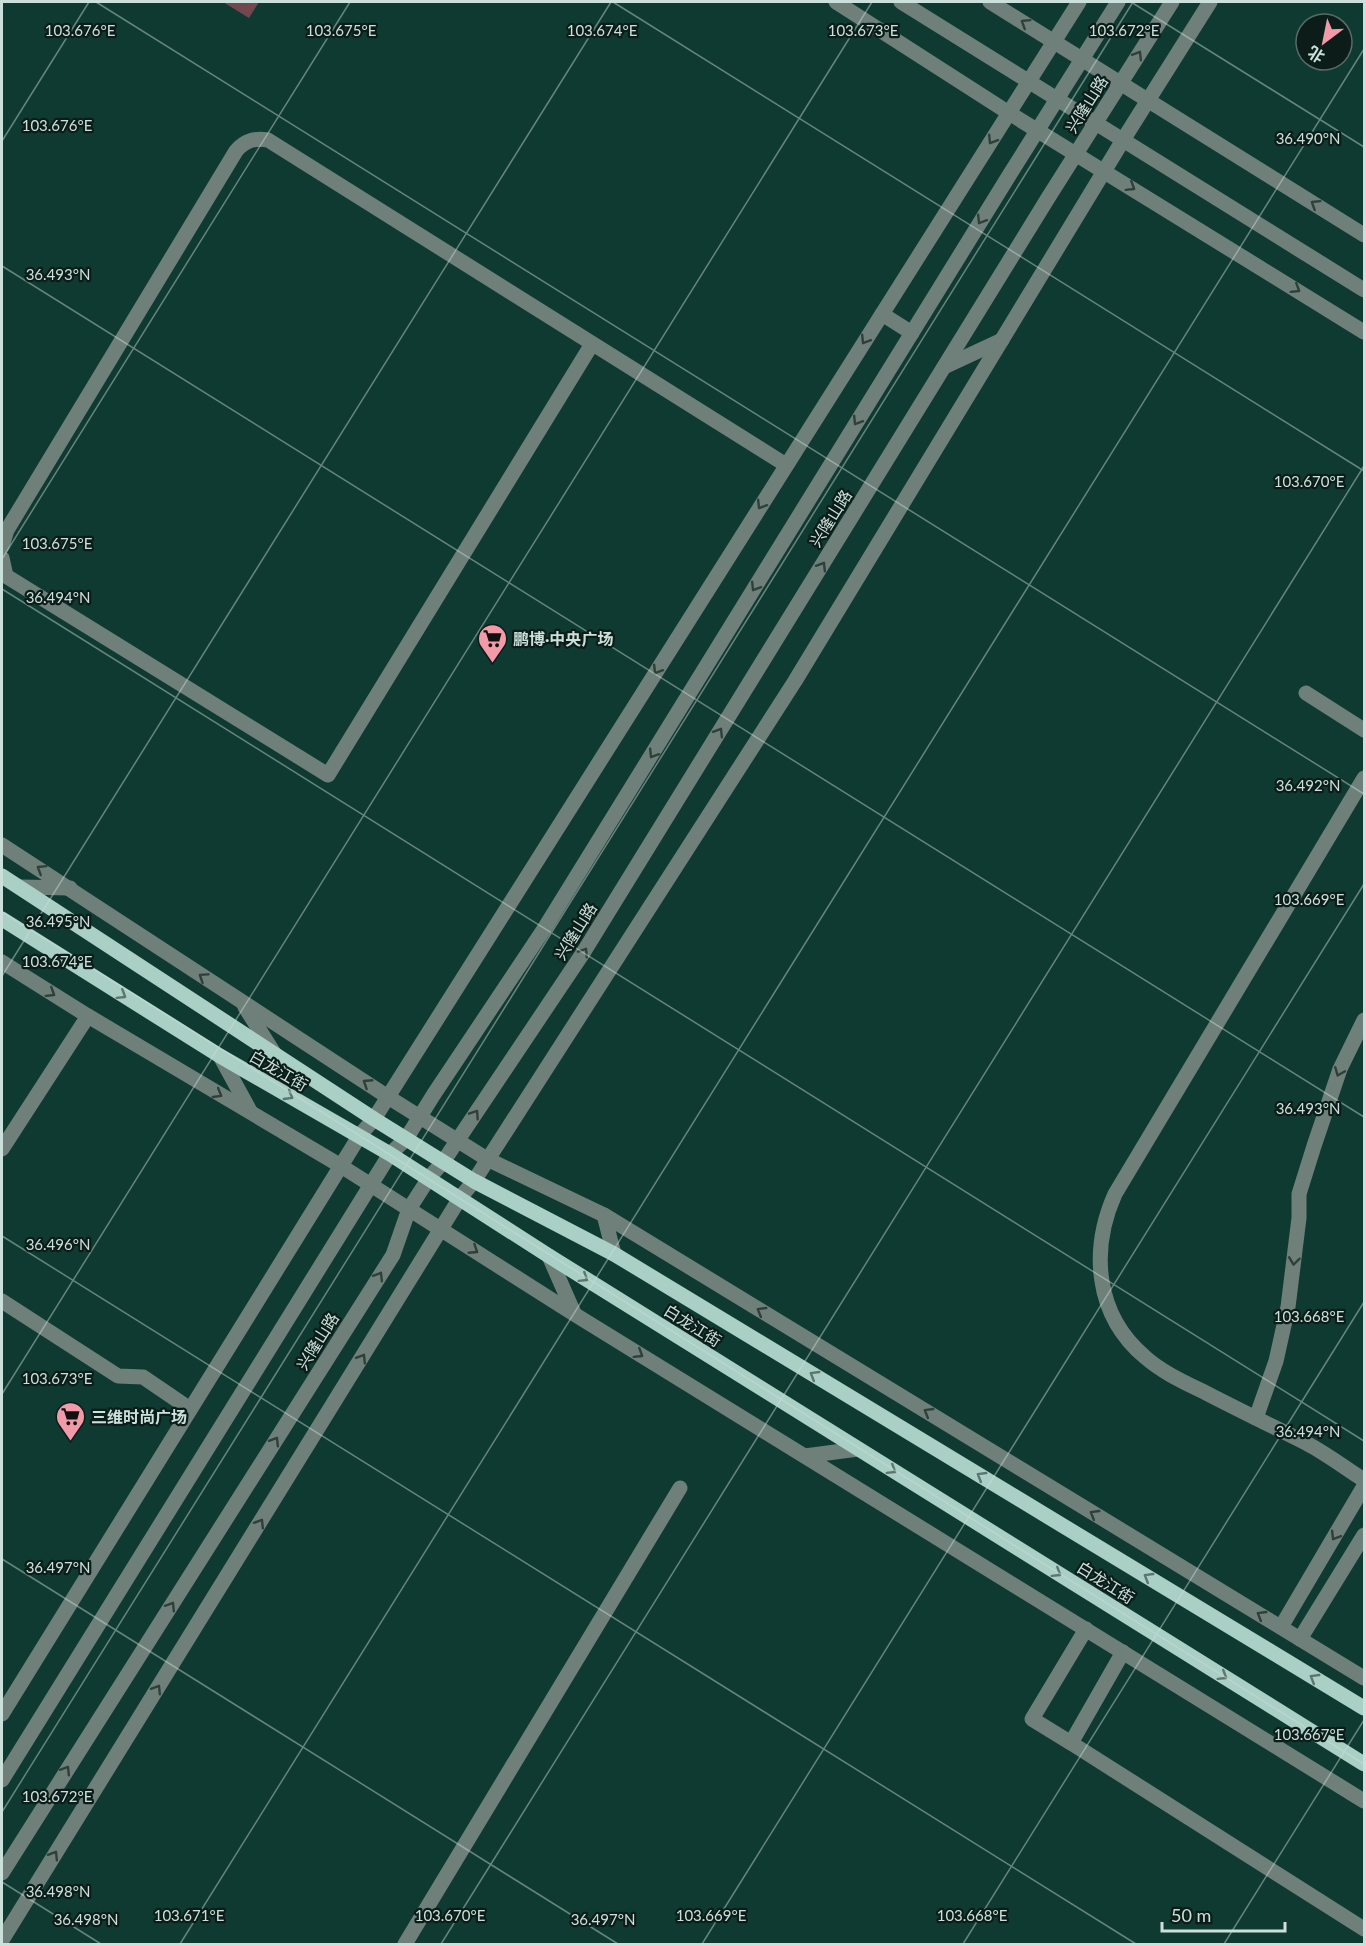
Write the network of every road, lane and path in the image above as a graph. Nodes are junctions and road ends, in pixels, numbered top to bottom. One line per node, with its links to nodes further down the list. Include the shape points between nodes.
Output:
1 (836, 2): 14 (street)
2 (901, 2): 10 (street)
3 (990, 2): 8 (street, one-way to 3)
4 (1079, 2): 8 (street)
5 (1118, 2): 9 (street, 兴隆山路)
6 (1172, 2): 11 (street, 兴隆山路, one-way to 6)
7 (1210, 2): 13 (street)
8 (1054, 41): 9 (street); 10 (street)
9 (1082, 59): 11 (street); 12 (street, 兴隆山路)
10 (1029, 81): 12 (street); 14 (street)
11 (1120, 83): 13 (street); 15 (street, 兴隆山路)
12 (1057, 99): 15 (street); 16 (street, 兴隆山路)
13 (1148, 100): 17 (street); 20 (street, one-way to 13)
14 (1009, 113): 16 (street); 22 (street, one-way to 22)
15 (1096, 123): 17 (street); 18 (street, 兴隆山路)
16 (1037, 130): 18 (street); 24 (street, 兴隆山路, one-way to 24)
17 (1123, 140): 19 (street); 21 (street)
18 (1076, 154): 19 (street); 27 (street, 兴隆山路)
19 (1104, 171): 23 (street, one-way to 23); 25 (street)
20 (1365, 235)
21 (1365, 290)
22 (882, 314): 24 (street); 28 (street, one-way to 28)
23 (1365, 332)
24 (912, 333): 47 (street, 兴隆山路, one-way to 47, via 544,929)
25 (1002, 340): 27 (street); 54 (street, via 795,681)
26 (592, 344): 28 (street); 29 (street, via 268,140 250,140 236,151 7,530); 30 (street, via 328,775 6,576)
27 (944, 367): 51 (street, 兴隆山路, one-way to 27, via 583,953)
28 (786, 465): 45 (street, one-way to 45)
29 (2, 546)
30 (2, 558)
31 (1306, 693): 32 (street)
32 (1365, 730)
33 (1365, 777): 69 (street, via 1115,1194 1100,1244 1105,1296 1131,1343 1165,1371)
34 (2, 845): 37 (street, one-way to 34)
35 (2, 876): 36 (main road, 白龙江街)
36 (20, 887): 37 (street); 43 (main road, 白龙江街)
37 (70, 888): 40 (street, one-way to 37)
38 (2, 919): 44 (main road, 白龙江街, one-way to 44)
39 (2, 962): 41 (street, one-way to 41)
40 (242, 1002): 43 (street); 45 (street, one-way to 40)
41 (88, 1016): 46 (street, one-way to 46); 52 (street)
42 (1365, 1020): 69 (street, one-way to 69, via 1340,1069 1299,1194 1288,1307 1276,1361)
43 (274, 1053): 48 (main road, 白龙江街)
44 (220, 1056): 46 (street); 49 (main road, 白龙江街, one-way to 49)
45 (388, 1097): 47 (street); 48 (street)
46 (251, 1113): 56 (street)
47 (420, 1117): 50 (street, 兴隆山路); 51 (street)
48 (374, 1119): 49 (street); 50 (main road, 白龙江街)
49 (360, 1135): 53 (main road, 白龙江街); 56 (street)
50 (406, 1139): 53 (street, 兴隆山路); 55 (main road, 白龙江街)
51 (457, 1140): 54 (street); 55 (street, 兴隆山路)
52 (2, 1149)
53 (390, 1154): 57 (main road, 白龙江街); 59 (street, 兴隆山路)
54 (487, 1159): 58 (street); 62 (street)
55 (443, 1162): 57 (street, 兴隆山路); 58 (main road, 白龙江街)
56 (340, 1166): 59 (street); 68 (street)
57 (429, 1178): 60 (main road, 白龙江街); 61 (street, 兴隆山路)
58 (474, 1181): 60 (street); 64 (main road, 白龙江街)
59 (370, 1185): 61 (street); 85 (street, 兴隆山路)
60 (460, 1198): 63 (street); 65 (main road, 白龙江街)
61 (409, 1209): 63 (street); 87 (street, 兴隆山路, one-way to 61, via 393,1255)
62 (604, 1215): 64 (street); 76 (street, one-way to 62)
63 (442, 1229): 67 (street, one-way to 67); 89 (street, one-way to 63)
64 (614, 1254): 81 (main road, 白龙江街, one-way to 64)
65 (549, 1256): 67 (street); 70 (main road, 白龙江街, one-way to 70)
66 (2, 1301): 68 (street, via 118,1376 143,1377)
67 (574, 1314): 71 (street, one-way to 71)
68 (190, 1409): 82 (street)
69 (1256, 1418): 72 (street)
70 (858, 1449): 71 (street); 84 (main road, 白龙江街, one-way to 84)
71 (805, 1456): 77 (street)
72 (1365, 1480)
73 (1365, 1486): 76 (street, one-way to 76)
74 (680, 1488): 90 (street)
75 (1365, 1535): 78 (street)
76 (1281, 1627): 78 (street)
77 (1086, 1629): 79 (street); 83 (street, via 1032,1719)
78 (1300, 1639): 80 (street)
79 (1123, 1652): 83 (street); 86 (street)
80 (1365, 1678)
81 (1365, 1708)
82 (2, 1714)
83 (1071, 1743): 88 (street)
84 (1365, 1764)
85 (2, 1780)
86 (1365, 1801)
87 (2, 1873)
88 (1365, 1929)
89 (2, 1940)
90 (405, 1944)

